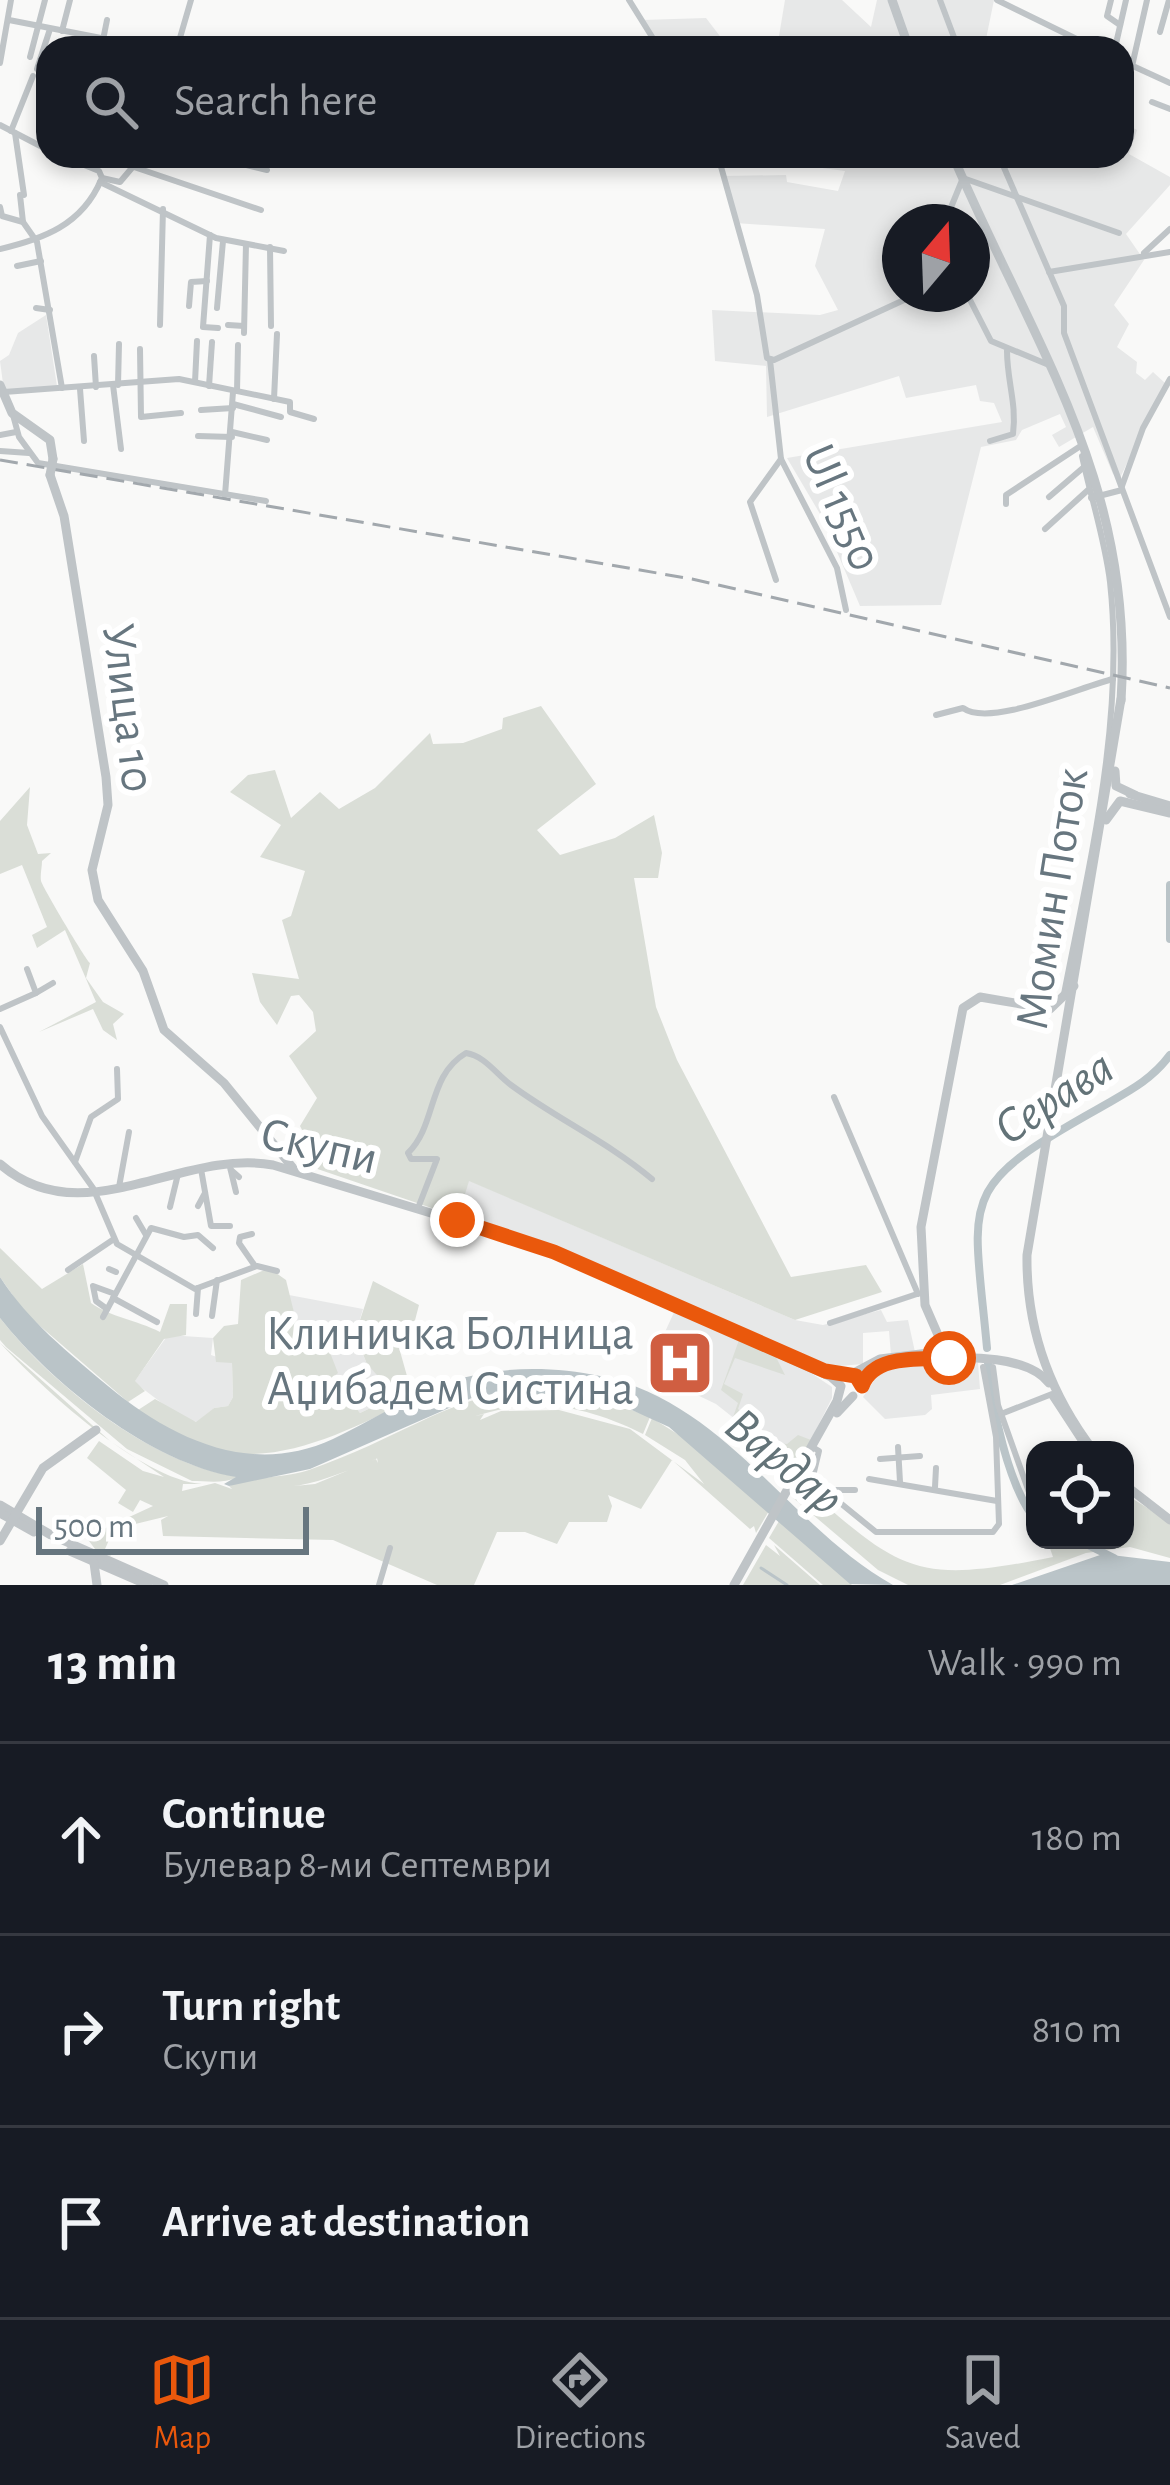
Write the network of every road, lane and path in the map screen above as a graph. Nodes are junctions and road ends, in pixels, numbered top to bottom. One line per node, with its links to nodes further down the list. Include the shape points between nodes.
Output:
1 (11, 0): 14 (street)
2 (45, 0): 16 (street)
3 (70, 0): 18 (street)
4 (191, 0): 24 (street)
5 (629, 0): 25 (street)
6 (892, 0): 26 (street)
7 (940, 0): 27 (street)
8 (997, 0): 28 (street)
9 (1111, 0): 15 (street, via 1107,16)
10 (1126, 0): 15 (street)
11 (1147, 0): 32 (street)
12 (1168, 0): 19 (street)
13 (107, 20): 23 (street)
14 (6, 21): 16 (street); 33 (street)
15 (1120, 25): 29 (street)
16 (40, 27): 17 (street); 20 (street)
17 (50, 29): 18 (street); 21 (street)
18 (62, 31): 22 (street)
19 (1160, 32)
20 (37, 36)
21 (48, 36)
22 (85, 36)
23 (104, 36)
24 (180, 36)
25 (651, 36)
26 (905, 36)
27 (954, 36)
28 (1070, 36)
29 (1118, 36)
30 (36, 39): 31 (street)
31 (30, 57)
32 (1134, 57)
33 (0, 63)
34 (1134, 67): 36 (street)
35 (36, 69): 40 (street)
36 (1170, 82)
37 (1152, 102): 38 (street)
38 (1170, 109)
39 (0, 124): 40 (street)
40 (13, 132): 41 (street); 57 (street)
41 (36, 141)
42 (94, 168): 51 (street)
43 (133, 168): 51 (street, via 120,182)
44 (137, 168): 56 (street)
45 (259, 168): 49 (street)
46 (721, 168): 91 (street, Ul 1550)
47 (958, 168): 50 (street)
48 (1003, 168): 52 (street)
49 (267, 170)
50 (963, 178): 52 (street); 53 (street); 92 (street)
51 (101, 180): 55 (street); 62 (street, via 68,224)
52 (1015, 200): 59 (street); 71 (street)
53 (952, 204)
54 (0, 207): 57 (street, via 2,216)
55 (163, 209): 60 (street); 79 (street)
56 (261, 210)
57 (23, 223): 62 (street)
58 (1170, 229): 68 (street)
59 (1119, 233)
60 (210, 235): 61 (street); 72 (street)
61 (223, 241): 63 (street); 75 (street)
62 (37, 242): 65 (street); 69 (street)
63 (246, 244): 64 (street); 80 (street, via 244,329)
64 (271, 247): 66 (street); 81 (street)
65 (0, 249)
66 (284, 251)
67 (1170, 252): 68 (street)
68 (1144, 253): 71 (street)
69 (41, 261): 70 (street); 77 (street)
70 (17, 266)
71 (1049, 272): 124 (street)
72 (207, 281): 73 (street, via 190,282); 82 (street, via 203,327)
73 (189, 306)
74 (36, 308): 77 (street)
75 (218, 308)
76 (882, 309): 91 (street)
77 (50, 310): 100 (street)
78 (977, 312): 89 (street, via 991,341)
79 (160, 325)
80 (228, 325)
81 (272, 326)
82 (218, 328)
83 (277, 334): 104 (street)
84 (197, 341): 94 (street)
85 (212, 342): 98 (street)
86 (119, 344): 97 (street)
87 (238, 345): 103 (street)
88 (140, 349): 96 (street)
89 (1007, 351): 92 (street); 117 (street, via 1013,434)
90 (94, 356): 99 (street)
91 (770, 360): 122 (street, Ul 1550)
92 (1052, 367): 95 (street)
93 (1170, 379): 124 (street)
94 (195, 382): 96 (street); 98 (street)
95 (1060, 383): 118 (street); 135 (street, via 1116,556)
96 (139, 384): 97 (street); 107 (street, via 141,417)
97 (115, 385): 99 (street); 119 (street)
98 (209, 386): 103 (street)
99 (95, 387): 101 (street)
100 (62, 388): 101 (street); 102 (street)
101 (80, 389): 116 (street)
102 (1, 390): 108 (street, Улица 10)
103 (235, 392): 104 (street); 105 (street)
104 (274, 399): 110 (street)
105 (233, 406): 106 (street); 109 (street); 113 (street)
106 (201, 410)
107 (181, 412)
108 (14, 415): 111 (street); 150 (street, Улица 10, bridge, via 50,440 50,476 63,510 106,777 93,886 143,971 164,1030 224,1083)
109 (281, 417)
110 (314, 419)
111 (16, 432): 112 (street); 121 (street)
112 (0, 435)
113 (232, 435): 114 (street); 115 (street); 126 (street)
114 (198, 436)
115 (267, 440)
116 (84, 441)
117 (990, 441)
118 (1079, 447): 123 (street); 129 (street, via 1006,495)
119 (121, 449)
120 (0, 451): 121 (street)
121 (29, 453): 126 (street, via 38,463)
122 (781, 459): 131 (street, via 750,502); 132 (street, Ul 1550, via 837,568)
123 (1084, 467): 125 (street); 127 (street)
124 (1122, 490): 125 (street, bridge); 133 (street)
125 (1090, 494): 130 (street); 134 (street, via 1110,586)
126 (225, 495): 128 (street)
127 (1049, 497)
128 (266, 501)
129 (1006, 504)
130 (1045, 529)
131 (776, 580)
132 (846, 610)
133 (1170, 617)
134 (1112, 679): 136 (street, via 1003,712); 144 (street)
135 (1121, 699): 137 (street, Момин Поток); 138 (street, via 1114,782)
136 (936, 715)
137 (1106, 792): 138 (street); 139 (street); 140 (street, Момин Поток)
138 (1135, 795): 139 (street)
139 (1170, 810): 140 (street, via 1115,803)
140 (1096, 866): 144 (street, Момин Поток)
141 (27, 969): 143 (street)
142 (52, 983): 143 (street)
143 (37, 993): 145 (street)
144 (1067, 1007): 183 (street, via 980,998 963,1008 923,1200); 188 (street, Момин Поток, via 1028,1247)
145 (0, 1009)
146 (0, 1027): 151 (street, via 42,1116)
147 (116, 1070): 151 (street, via 118,1100 91,1117)
148 (834, 1097): 183 (street)
149 (128, 1132): 161 (street)
150 (275, 1148): 153 (street); 156 (street, Улица 10)
151 (75, 1163): 162 (street)
152 (0, 1164): 162 (street, Скупи, via 43,1190)
153 (268, 1164): 154 (street, Скупи); 156 (street, Скупи)
154 (230, 1167): 155 (street, Скупи); 158 (street); 163 (street)
155 (198, 1170): 157 (street, Скупи); 160 (street); 167 (street)
156 (296, 1172): 165 (street, Скупи)
157 (178, 1174): 161 (street, Скупи); 164 (street)
158 (239, 1178)
159 (652, 1179): 165 (street, via 466,1053 436,1088 425,1131 408,1154 437,1159)
160 (196, 1183)
161 (118, 1188): 162 (street, Скупи)
162 (90, 1190): 171 (street)
163 (236, 1192)
164 (170, 1207)
165 (418, 1208): 193 (street, Скупи, via 536,1245)
166 (136, 1218): 169 (street)
167 (221, 1227)
168 (252, 1234): 176 (street, via 239,1243)
169 (146, 1235): 170 (street, via 153,1227); 173 (street)
170 (182, 1237): 172 (street); 174 (street, via 200,1235)
171 (114, 1239): 175 (street); 178 (street)
172 (189, 1245)
173 (140, 1246): 175 (street); 177 (street)
174 (214, 1247)
175 (122, 1248): 177 (street)
176 (255, 1266): 179 (street); 180 (street)
177 (122, 1267): 181 (street); 182 (street)
178 (68, 1270)
179 (277, 1271)
180 (217, 1280): 181 (street); 185 (street)
181 (198, 1288): 184 (street)
182 (114, 1296): 182 (street, via 93,1286 105,1313); 186 (street)
183 (921, 1297): 187 (street); 189 (street)
184 (196, 1314)
185 (212, 1316)
186 (157, 1322)
187 (830, 1323)
188 (1041, 1353): 192 (street); 197 (street, Момин Поток)
189 (949, 1355): 190 (street); 191 (street); 196 (street, via 880,1365)
190 (880, 1359): 193 (street, via 842,1370); 194 (street)
191 (987, 1365): 192 (street); 199 (street); 216 (street)
192 (1029, 1365): 197 (street)
193 (811, 1366): 194 (street, Скупи); 195 (street, Скупи); 200 (street, via 834,1389)
194 (850, 1375): 195 (street); 196 (street)
195 (841, 1386): 198 (street, Скупи); 200 (street)
196 (862, 1386): 198 (street)
197 (1053, 1393): 199 (street); 202 (street)
198 (853, 1396): 203 (street)
199 (1001, 1414): 211 (street)
200 (827, 1419): 208 (street)
201 (97, 1430): 217 (street, via 49,1462)
202 (1084, 1441)
203 (814, 1448): 208 (street); 213 (street, via 812,1480)
204 (899, 1452): 205 (street); 206 (street); 210 (street)
205 (920, 1456)
206 (880, 1459)
207 (936, 1468): 212 (street)
208 (799, 1473): 229 (street)
209 (869, 1479): 210 (street)
210 (900, 1482): 212 (street)
211 (1026, 1484)
212 (935, 1486): 216 (street)
213 (826, 1490): 214 (street); 216 (street, via 880,1533 993,1532)
214 (854, 1490)
215 (1134, 1492): 219 (street)
216 (997, 1501)
217 (22, 1503): 218 (street); 218 (street); 220 (street)
218 (5, 1513): 220 (street); 221 (street)
219 (1170, 1520)
220 (33, 1529): 221 (street); 223 (street); 227 (street)
221 (1, 1539)
222 (390, 1548): 228 (street)
223 (90, 1560): 224 (street); 225 (street)
224 (124, 1575): 225 (street); 226 (street)
225 (99, 1585)
226 (148, 1585)
227 (164, 1585)
228 (379, 1585)
229 (735, 1585)

